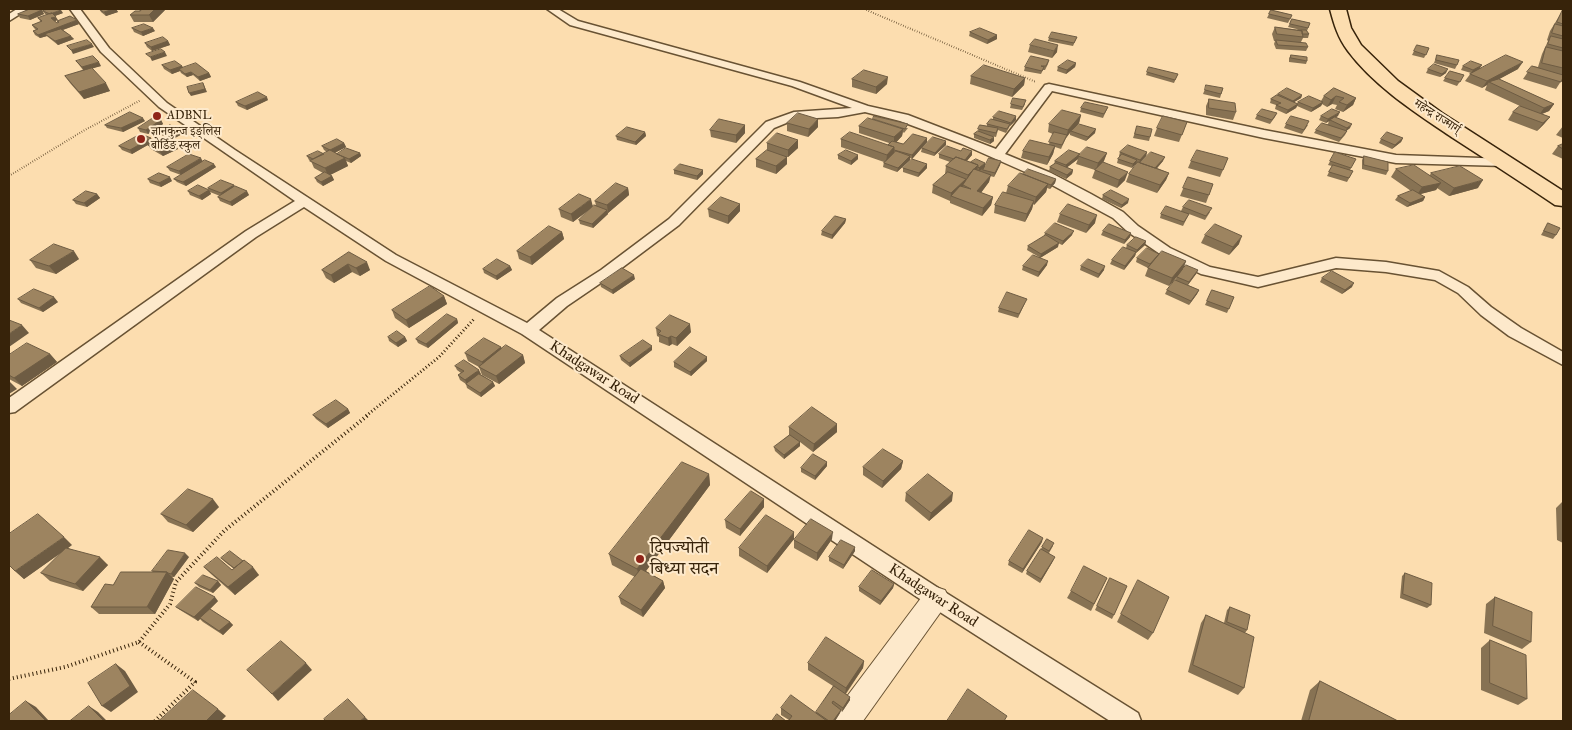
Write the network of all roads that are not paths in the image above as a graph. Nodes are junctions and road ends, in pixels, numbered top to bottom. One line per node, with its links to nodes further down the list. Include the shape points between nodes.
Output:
1 (23, 9): 5 (street)
2 (75, 9): 10 (street, Khadgawar Road, via 105,50 163,105)
3 (552, 9): 6 (street, via 574,23 796,84)
4 (1338, 9): 8 (highway, महेन्द्र राज्मार्ग्, via 1343,29 1377,72 1405,96)
5 (9, 18)
6 (864, 108): 7 (street, via 904,118); 11 (street, via 795,114 770,125 674,222)
7 (998, 155): 8 (street, via 1049,87 1396,159); 12 (street, via 1046,176 1118,215 1165,251 1206,271 1258,282 1336,263 1438,276 1463,290 1515,332)
8 (1504, 162): 9 (highway, महेन्द्र राज्मार्ग्)
9 (1563, 200)
10 (305, 202): 11 (street, Khadgawar Road, via 391,258); 13 (street, via 251,234)
11 (528, 330): 14 (street, Khadgawar Road)
12 (1563, 359)
13 (9, 407)
14 (936, 598): 15 (street); 16 (street, Khadgawar Road)
15 (846, 721)
16 (1130, 721)

